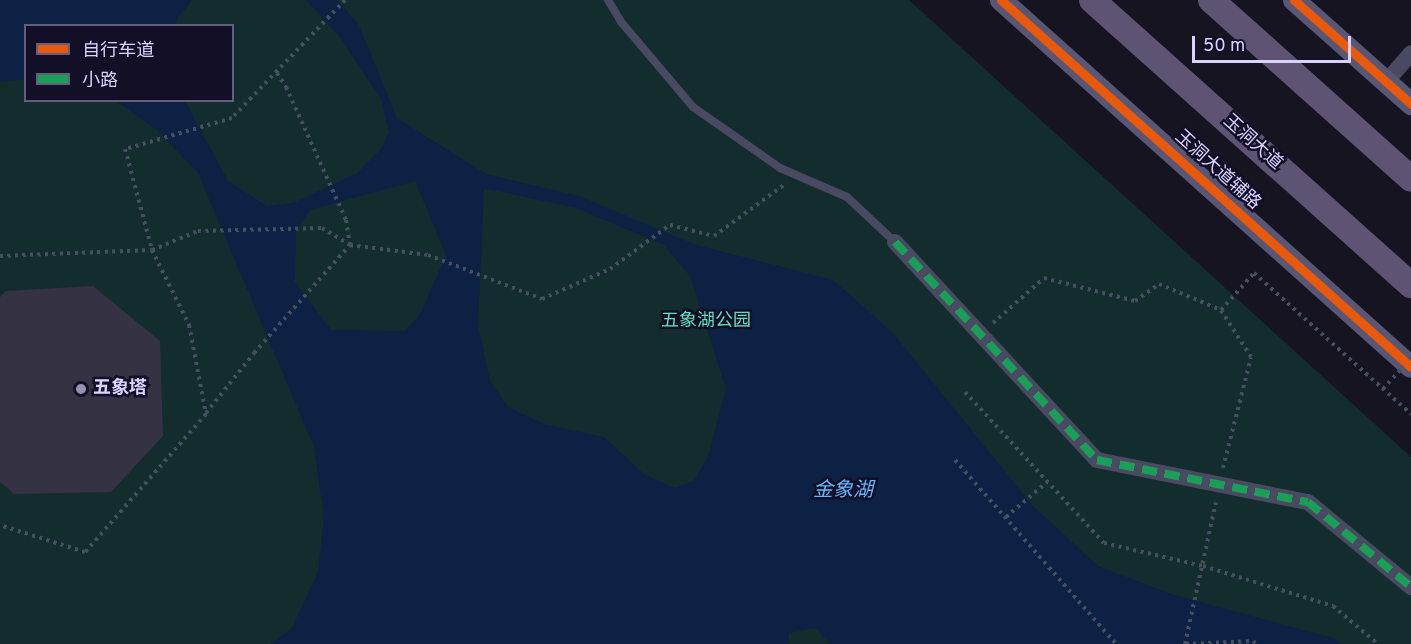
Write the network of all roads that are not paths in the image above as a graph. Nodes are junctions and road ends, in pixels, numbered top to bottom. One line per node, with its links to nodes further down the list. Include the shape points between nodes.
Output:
1 (608, 0): 10 (lane, via 622,23 693,107 780,168 847,197)
2 (1001, 0): 12 (street, 玉洞大道辅路)
3 (1092, 0): 11 (main road, 玉洞大道)
4 (1211, 0): 9 (main road)
5 (1294, 0): 7 (street)
6 (1411, 53): 7 (street)
7 (1386, 82): 8 (street)
8 (1411, 104)
9 (1411, 179)
10 (895, 242): 13 (street, via 1097,460 1308,502)
11 (1411, 285)
12 (1411, 367)
13 (1411, 587)

